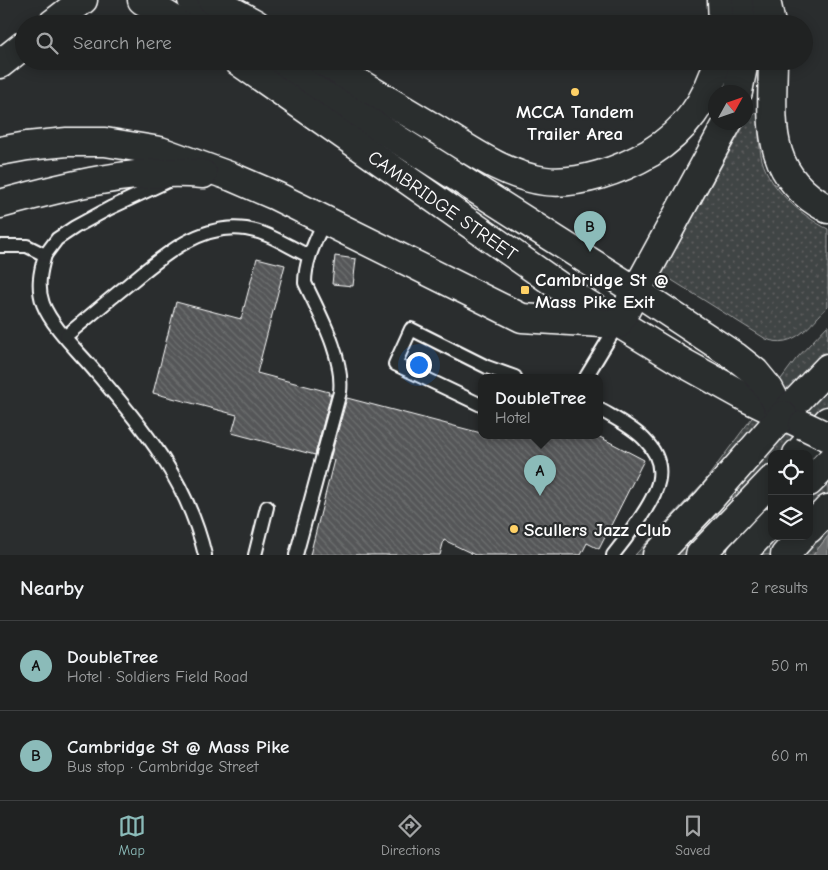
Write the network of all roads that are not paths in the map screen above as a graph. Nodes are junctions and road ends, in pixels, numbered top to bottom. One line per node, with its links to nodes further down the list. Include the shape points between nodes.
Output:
1 (83, 0): 7 (main road)
2 (142, 0): 8 (main road)
3 (722, 0): 10 (main road)
4 (746, 0): 11 (main road)
5 (766, 0): 12 (main road)
6 (212, 8): 9 (main road)
7 (64, 15)
8 (166, 15)
9 (231, 15)
10 (723, 15)
11 (747, 15)
12 (769, 15)
13 (15, 52): 14 (main road)
14 (0, 64)
15 (251, 70): 33 (main road, CAMBRIDGE STREET)
16 (296, 70): 32 (main road, CAMBRIDGE STREET, via 410,148)
17 (337, 70): 18 (main road, via 491,162 523,176 551,182 607,171 638,159 662,144 678,132 695,112)
18 (715, 70)
19 (742, 70): 21 (main road)
20 (773, 70): 27 (main road, via 771,116 778,156 797,185)
21 (739, 85)
22 (724, 130): 32 (main road)
23 (0, 151): 25 (main road, via 66,142 105,142 160,151)
24 (185, 173): 25 (main road); 26 (main road, via 107,180); 30 (lane, via 75,227 57,239)
25 (232, 177): 28 (main road)
26 (0, 204)
27 (828, 209)
28 (325, 219): 31 (lane); 33 (main road, via 522,318)
29 (0, 246): 30 (lane, via 27,246)
30 (45, 255): 34 (lane, via 39,278 40,292 48,313)
31 (309, 256): 34 (lane, via 246,229 224,229 206,234 187,241 163,257); 53 (lane, via 306,283 342,379)
32 (636, 291): 33 (main road); 40 (main road, CAMBRIDGE STREET, via 755,372 774,397)
33 (618, 324): 37 (lane); 40 (main road, CAMBRIDGE STREET, via 682,362)
34 (66, 336): 51 (lane, via 131,413 165,460 188,503)
35 (828, 368): 40 (main road)
36 (507, 374): 38 (lane, via 411,329 395,364)
37 (588, 374)
38 (478, 404)
39 (603, 411): 54 (lane, via 645,440 658,463 659,475 657,490 650,503)
40 (805, 420): 41 (main road, CAMBRIDGE STREET, bridge); 42 (main road); 55 (main road, via 713,496)
41 (828, 437)
42 (798, 450)
43 (828, 463): 44 (main road)
44 (813, 478)
45 (768, 484): 56 (main road)
46 (267, 507): 52 (lane)
47 (828, 509): 48 (main road)
48 (813, 525)
49 (768, 526): 57 (main road)
50 (798, 540): 58 (main road)
51 (205, 555)
52 (255, 555)
53 (296, 555)
54 (613, 555)
55 (657, 555)
56 (700, 555)
57 (741, 555)
58 (785, 555)

